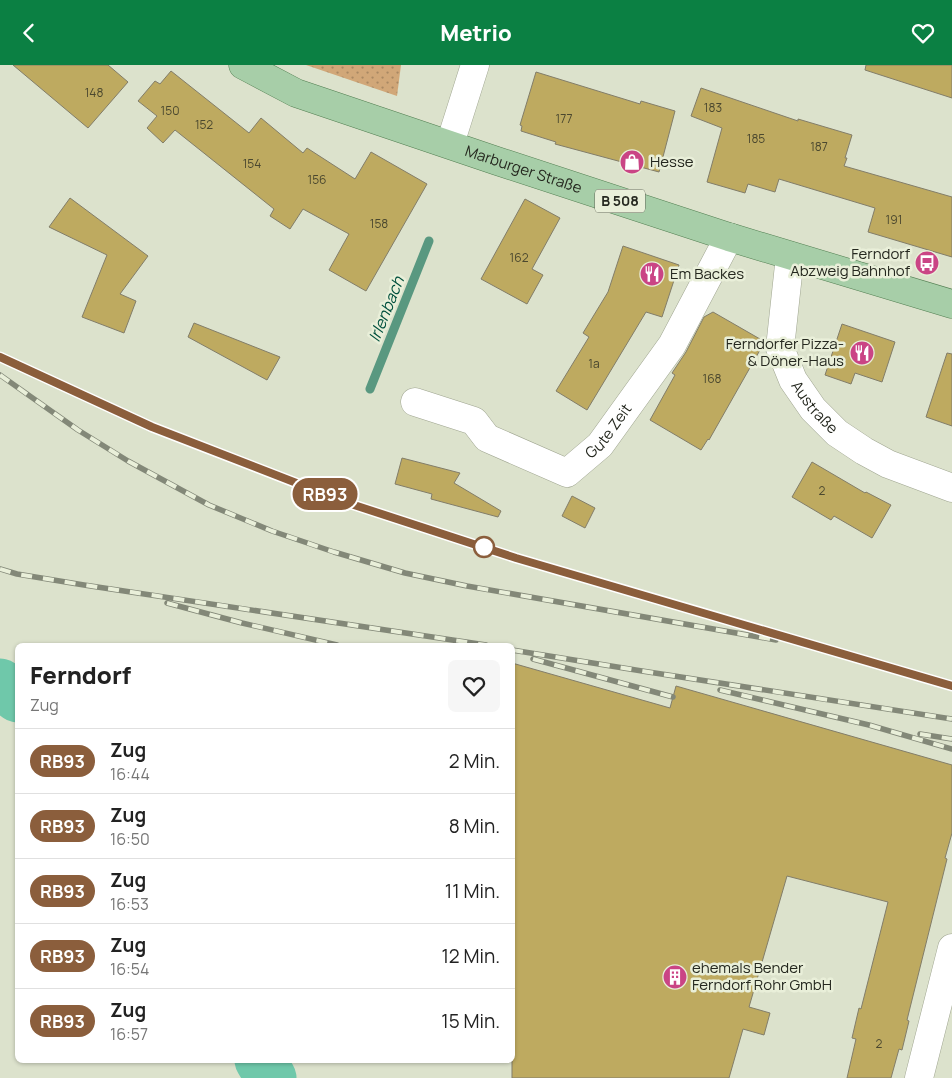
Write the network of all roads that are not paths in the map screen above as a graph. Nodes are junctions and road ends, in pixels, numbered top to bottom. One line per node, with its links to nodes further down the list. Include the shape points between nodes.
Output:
1 (243, 65): 3 (main road, Marburger Straße / B 508, via 296,93)
2 (474, 65): 3 (street)
3 (450, 145): 4 (main road, Marburger Straße / B 508)
4 (729, 237): 5 (main road, Marburger Straße / B 508); 7 (street, Gute Zeit, via 672,345 600,445 566,473 487,438 474,421)
5 (790, 256): 6 (main road, Marburger Straße / B 508); 8 (street, Austraße, via 780,348 792,381 837,433 888,464)
6 (952, 304)
7 (415, 402)
8 (952, 488)
9 (952, 948): 10 (street)
10 (919, 1078)

